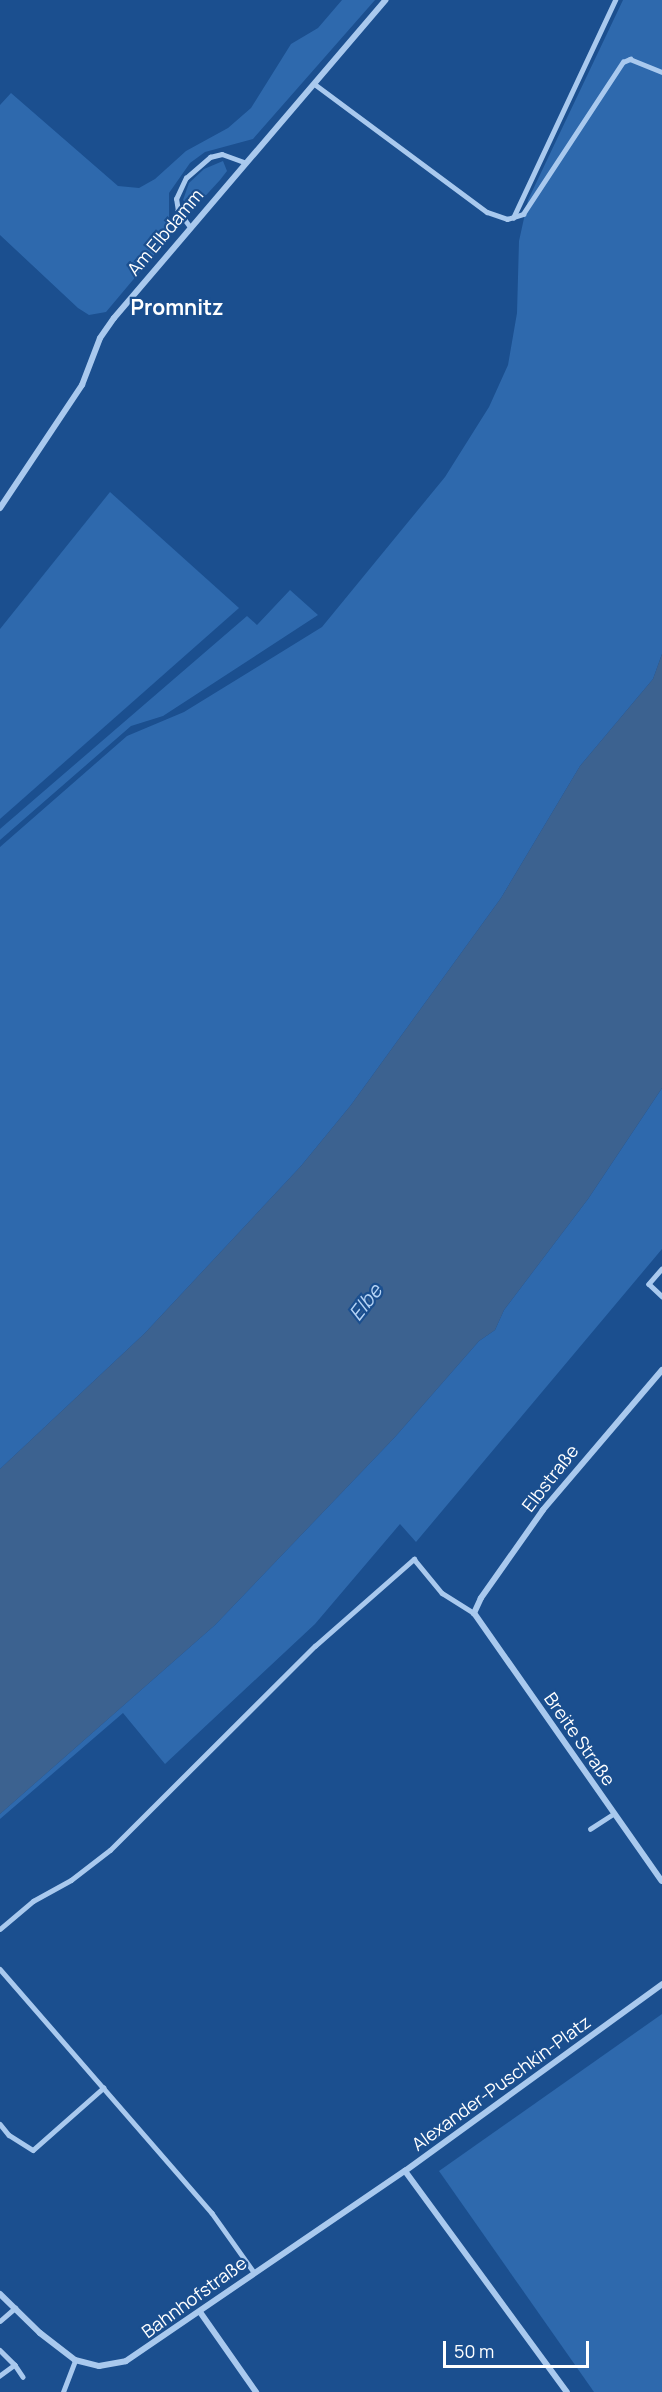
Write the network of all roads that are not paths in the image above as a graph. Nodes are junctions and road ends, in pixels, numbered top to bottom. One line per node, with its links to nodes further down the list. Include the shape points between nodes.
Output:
1 (386, 0): 4 (street, Am Elbdamm)
2 (615, 0): 6 (lane)
3 (662, 72): 6 (lane, via 630,59 623,62 523,214)
4 (316, 85): 5 (street, Am Elbdamm); 6 (lane, via 487,212)
5 (244, 162): 7 (street, Am Elbdamm); 7 (lane, via 235,156 216,156 186,178 176,199 178,211)
6 (513, 218)
7 (189, 226): 8 (street, Am Elbdamm, via 105,331 82,385)
8 (0, 508)
9 (662, 1269): 10 (lane, via 649,1284)
10 (662, 1296)
11 (662, 1370): 12 (street, Elbstraße, via 543,1510 480,1598)
12 (474, 1613): 13 (street, Breite Straße); 16 (lane, via 442,1593 414,1559 315,1646 110,1850 71,1880 33,1901)
13 (613, 1814): 14 (lane); 15 (street, Breite Straße)
14 (590, 1829)
15 (662, 1881)
16 (0, 1929)
17 (0, 1969): 19 (lane)
18 (662, 1984): 21 (street, Alexander-Puschkin-Platz)
19 (104, 2088): 20 (lane, via 33,2151); 22 (lane, via 212,2213)
20 (0, 2124)
21 (405, 2171): 22 (street, Bahnhofstraße); 34 (street, Alexander-Puschkin-Platz)
22 (254, 2272): 25 (street, Bahnhofstraße)
23 (0, 2294): 24 (street)
24 (15, 2308): 26 (lane); 28 (street)
25 (200, 2312): 28 (street, Bahnhofstraße, via 126,2361 99,2366); 33 (street)
26 (0, 2321)
27 (0, 2350): 29 (lane)
28 (75, 2360): 32 (lane)
29 (15, 2366): 30 (lane); 31 (lane)
30 (0, 2376)
31 (23, 2377)
32 (63, 2392)
33 (256, 2392)
34 (567, 2392)

